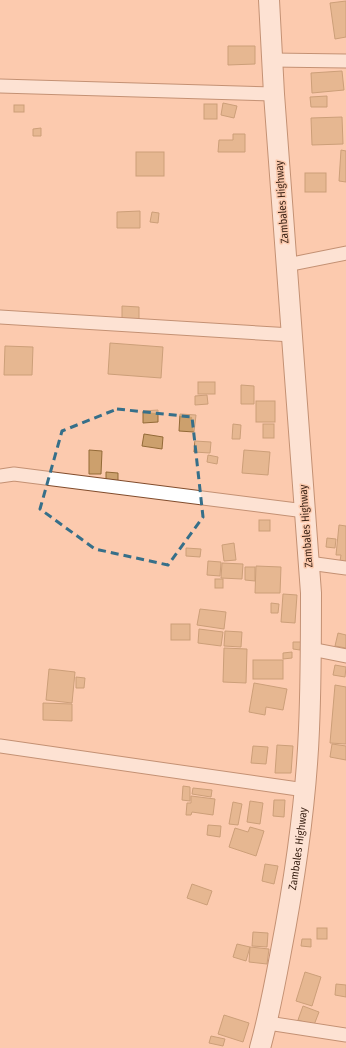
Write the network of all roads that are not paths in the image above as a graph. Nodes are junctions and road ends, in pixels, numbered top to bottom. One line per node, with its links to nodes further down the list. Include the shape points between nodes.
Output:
1 (269, 0): 2 (main road, Zambales Highway)
2 (272, 60): 3 (street); 5 (main road, Zambales Highway)
3 (346, 61)
4 (0, 86): 5 (street)
5 (274, 94): 7 (main road, Zambales Highway)
6 (346, 253): 7 (street)
7 (287, 264): 9 (main road, Zambales Highway)
8 (0, 317): 9 (street)
9 (292, 335): 11 (main road, Zambales Highway)
10 (0, 476): 11 (street, via 14,474)
11 (305, 511): 12 (main road, Zambales Highway)
12 (308, 563): 13 (street); 14 (main road, Zambales Highway)
13 (346, 568)
14 (311, 649): 15 (street); 17 (main road, Zambales Highway)
15 (346, 656)
16 (0, 746): 17 (street)
17 (305, 790): 18 (main road, Zambales Highway, via 294,881)
18 (268, 1023): 19 (street); 20 (main road, Zambales Highway)
19 (346, 1035)
20 (260, 1048)

